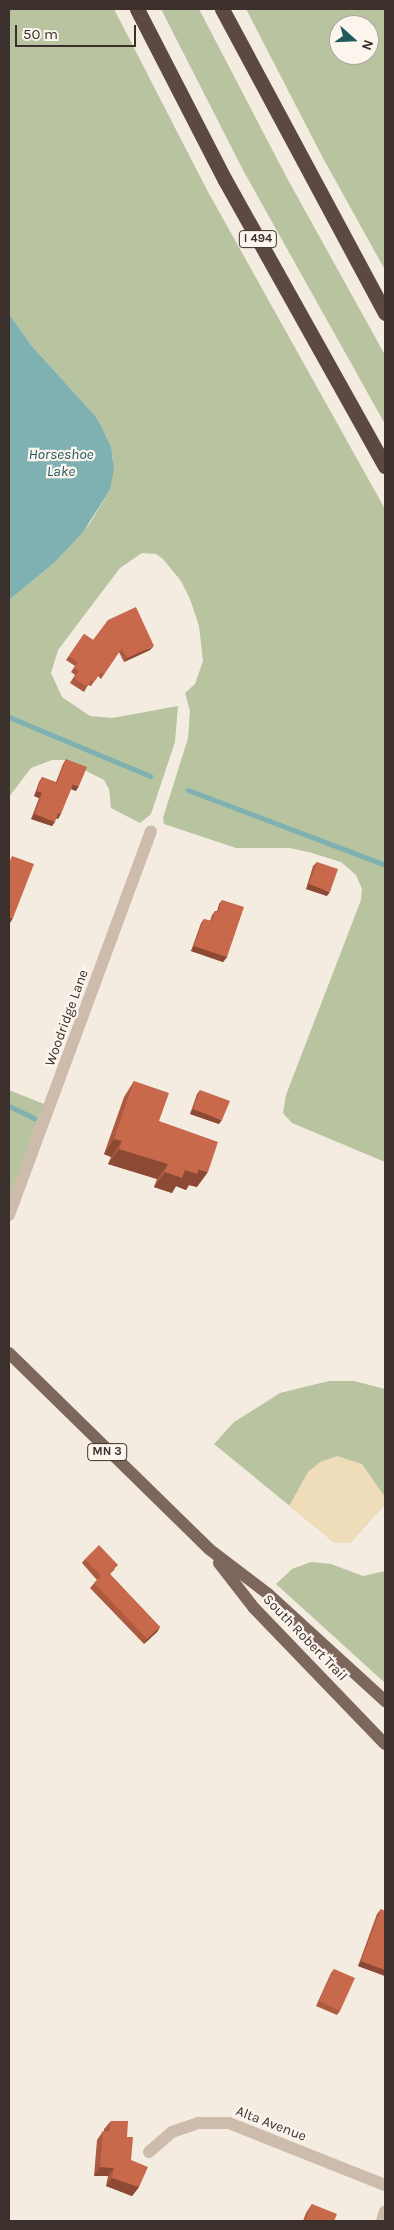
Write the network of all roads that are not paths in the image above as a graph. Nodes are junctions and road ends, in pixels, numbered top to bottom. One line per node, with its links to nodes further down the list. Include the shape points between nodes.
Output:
1 (137, 9): 4 (highway, I 494, via 225,180)
2 (222, 9): 3 (highway)
3 (385, 313)
4 (385, 466)
5 (151, 831): 6 (street, Woodridge Lane)
6 (9, 1215)
7 (9, 1353): 8 (main road, South Robert Trail / MN 3)
8 (209, 1549): 9 (main road, South Robert Trail / MN 3, via 268,1594); 10 (main road, South Robert Trail / MN 3, via 254,1608)
9 (385, 1701)
10 (385, 1744)
11 (149, 2152): 12 (street, Alta Avenue, via 172,2132 198,2123 229,2123)
12 (385, 2185)
13 (385, 2211): 14 (street)
14 (382, 2221)

